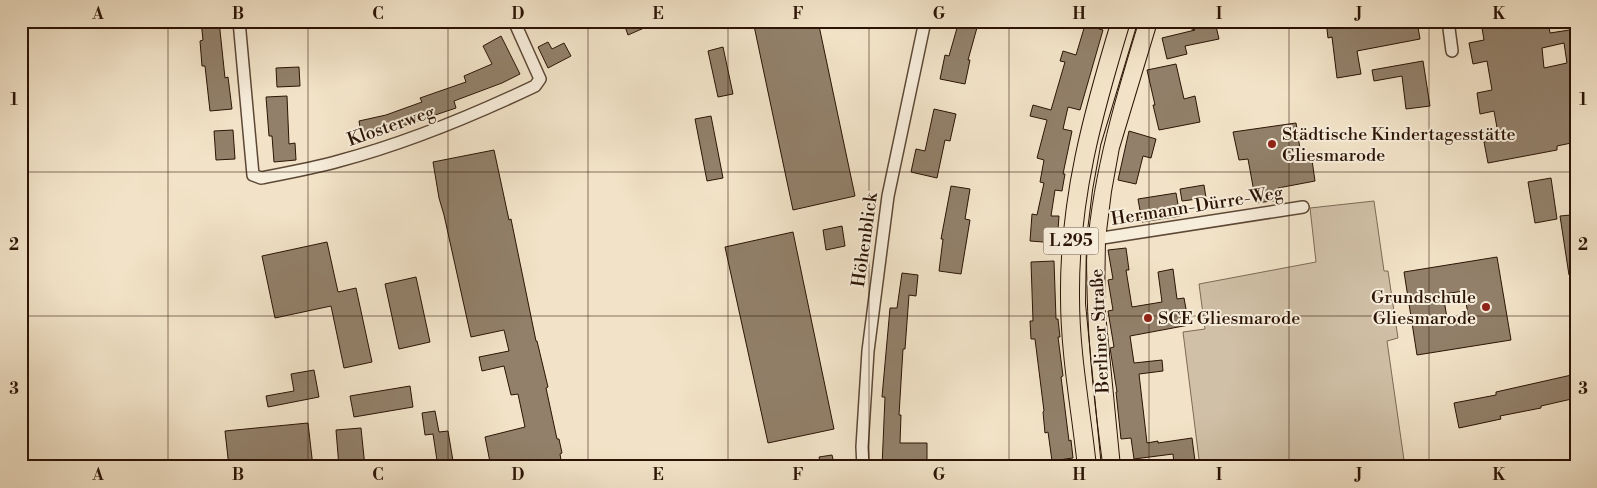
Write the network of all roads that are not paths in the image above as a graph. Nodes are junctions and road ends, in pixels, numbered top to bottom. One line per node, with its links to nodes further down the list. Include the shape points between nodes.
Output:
1 (239, 21): 2 (street, Klosterweg, via 253,174 261,178 346,159 443,127 536,86 540,78)
2 (514, 21)
3 (926, 21): 10 (street, Höhenblick, via 888,196 868,351)
4 (1122, 21): 11 (main road, Berliner Straße / L 295, via 1086,143 1071,243 1072,344)
5 (1148, 21): 9 (main road, Berliner Straße / L 295, via 1110,147)
6 (1448, 21): 7 (street)
7 (1452, 51)
8 (1303, 207): 9 (street, Hermann-Dürre-Weg)
9 (1096, 239): 12 (main road, Berliner Straße / L 295, via 1095,303)
10 (863, 467)
11 (1087, 467)
12 (1111, 467)

